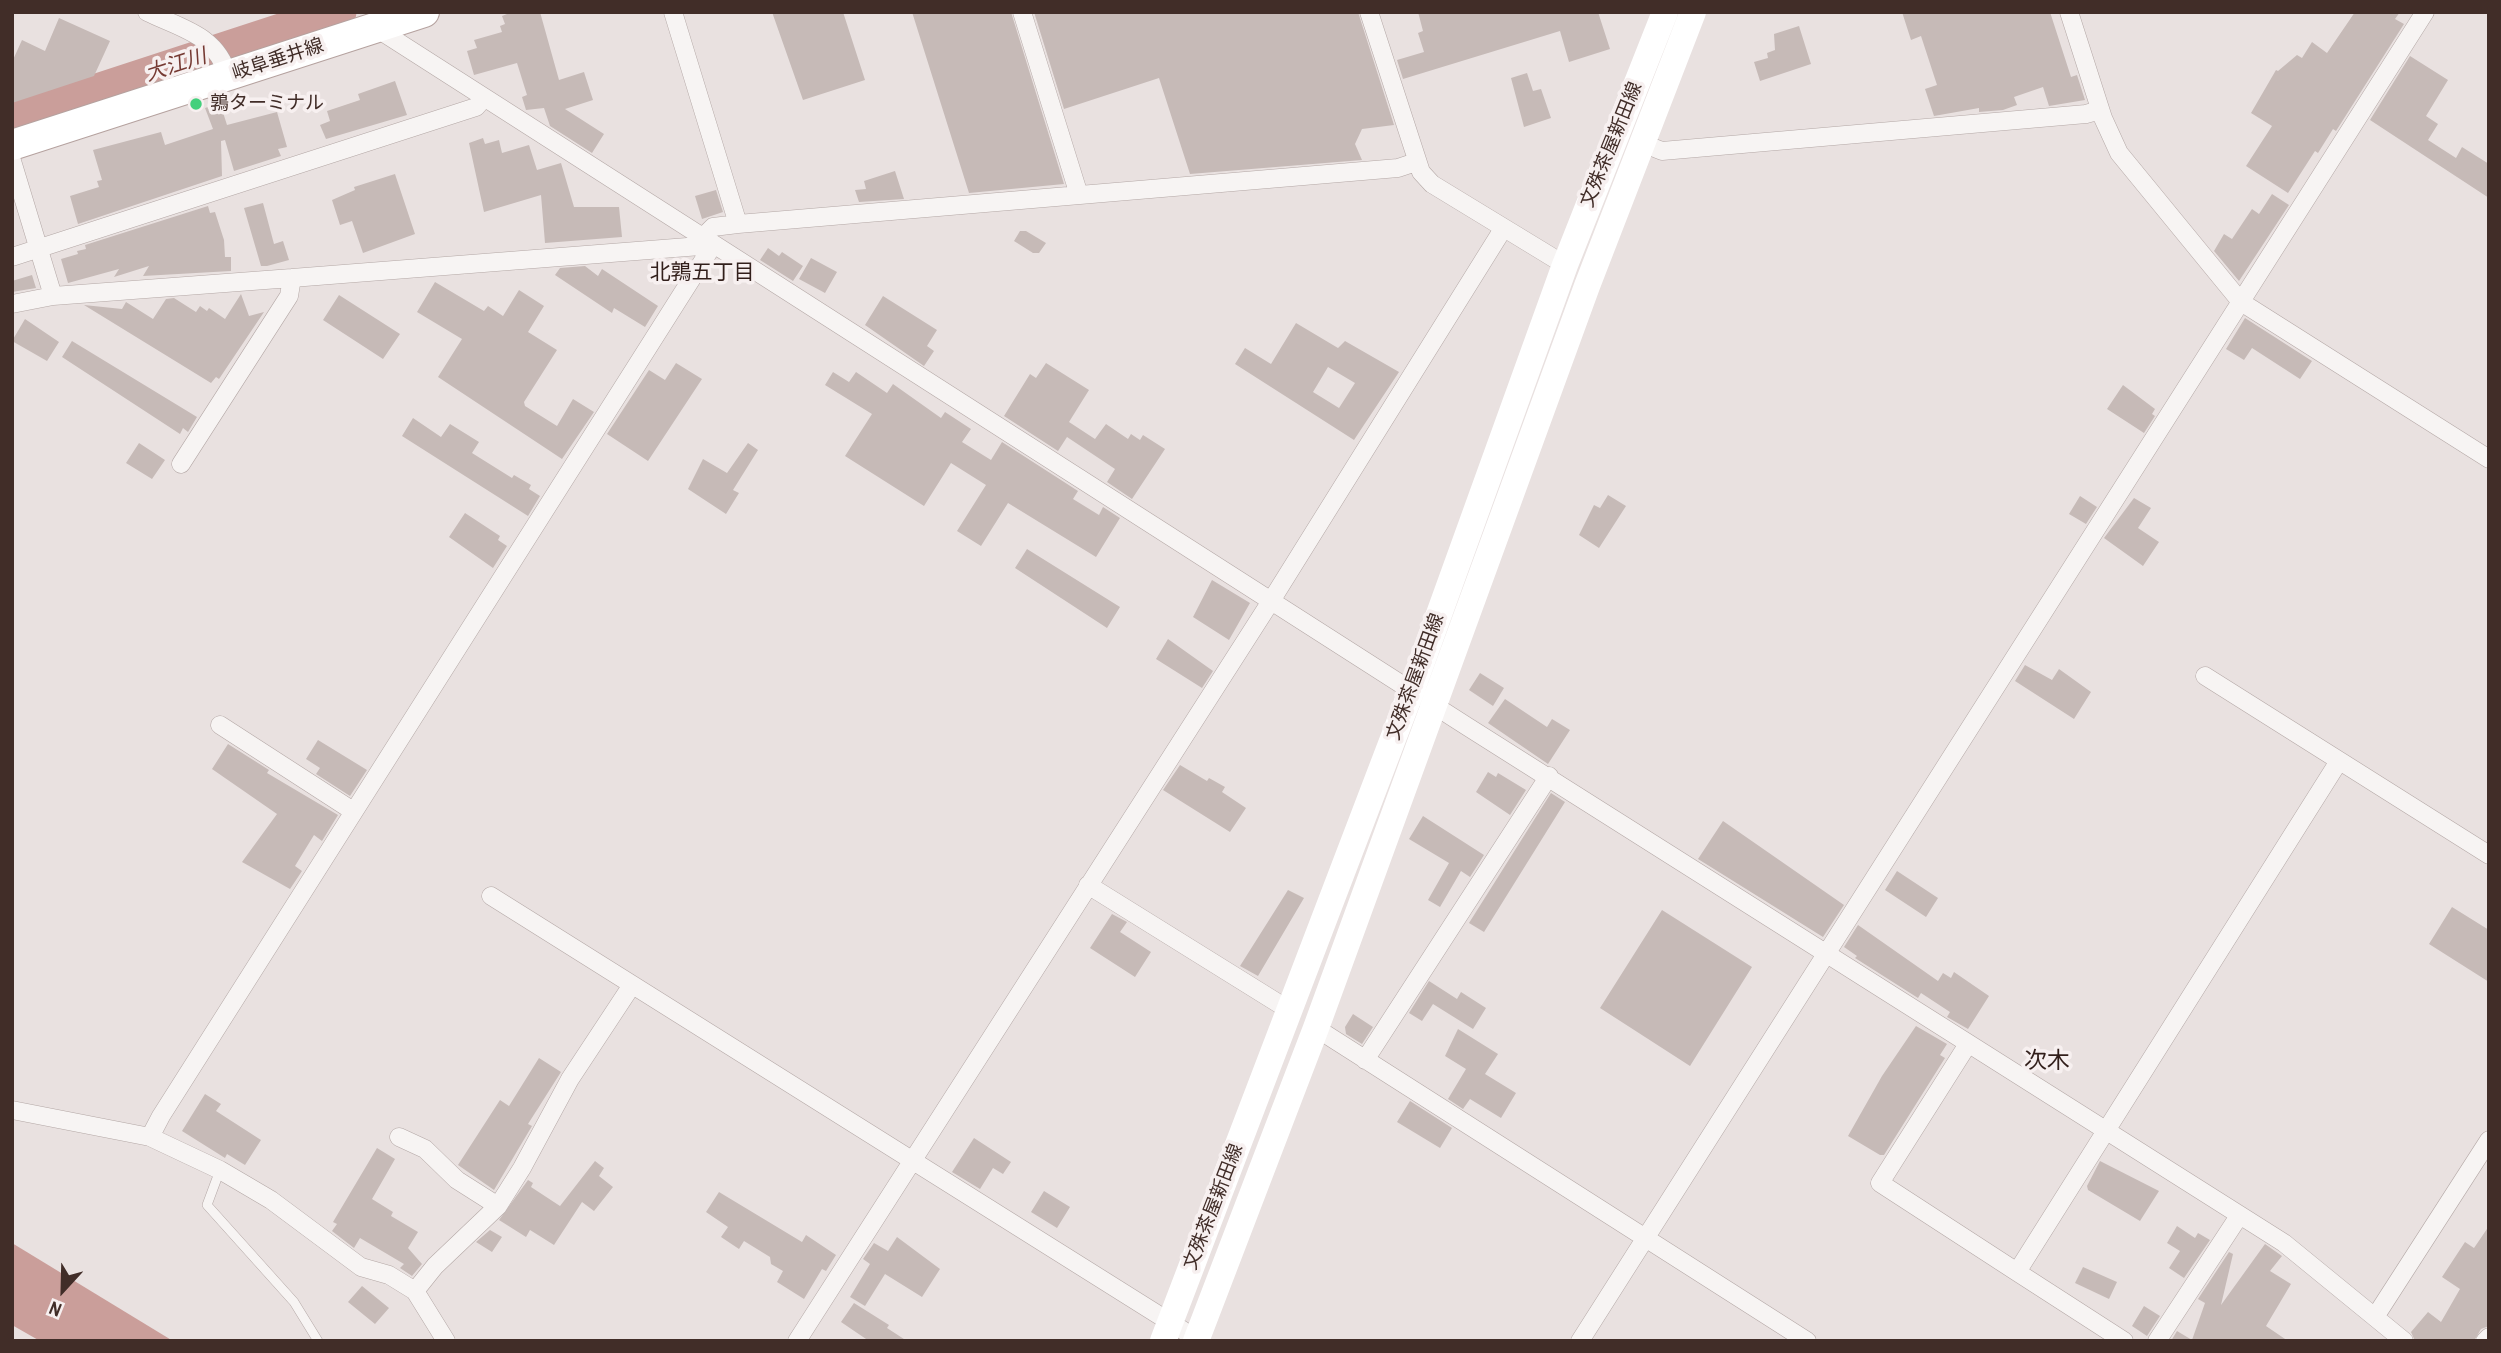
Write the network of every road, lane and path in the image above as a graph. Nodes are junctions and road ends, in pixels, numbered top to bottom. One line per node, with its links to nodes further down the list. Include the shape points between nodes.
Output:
1 (147, 12): 11 (street, via 210,42)
2 (424, 12): 10 (main road, 岐阜垂井線)
3 (673, 12): 19 (street)
4 (1022, 12): 18 (street)
5 (1369, 12): 17 (street)
6 (1665, 12): 24 (main road, 文殊茶屋新田線)
7 (1693, 12): 14 (main road, 文殊茶屋新田線)
8 (2069, 12): 13 (street)
9 (2425, 12): 27 (street)
10 (380, 26): 11 (main road, 岐阜垂井線); 12 (street)
11 (226, 69): 15 (main road, 岐阜垂井線)
12 (484, 98): 21 (street); 22 (street, via 476,107)
13 (2103, 119): 14 (street, via 2086,114 1662,150); 27 (street, via 2119,153)
14 (1642, 143): 33 (main road, 文殊茶屋新田線)
15 (12, 145)
16 (12, 161): 22 (street)
17 (1423, 172): 18 (street, via 1398,168); 20 (street)
18 (1079, 195): 19 (street)
19 (738, 224): 21 (street, via 713,227)
20 (1503, 229): 24 (street); 31 (street)
21 (707, 242): 25 (street); 31 (street); 37 (street)
22 (39, 249): 23 (street); 26 (street)
23 (12, 257)
24 (1565, 265): 33 (main road, 文殊茶屋新田線)
25 (292, 278): 26 (street); 30 (street, via 289,296)
26 (53, 296): 28 (street)
27 (2241, 302): 29 (street); 41 (street)
28 (12, 304)
29 (2489, 459)
30 (181, 464)
31 (1271, 601): 33 (street); 39 (street)
32 (2205, 676): 35 (street)
33 (1422, 696): 36 (street); 43 (main road, 文殊茶屋新田線); 44 (main road, 文殊茶屋新田線)
34 (220, 725): 37 (street)
35 (2339, 761): 38 (street); 48 (street)
36 (1549, 776): 41 (street); 46 (street)
37 (353, 811): 50 (street)
38 (2489, 855)
39 (1088, 885): 43 (street); 52 (street)
40 (491, 895): 42 (street)
41 (1826, 954): 45 (street); 56 (street)
42 (632, 985): 52 (street); 54 (street, via 570,1079)
43 (1289, 1010): 60 (main road, 文殊茶屋新田線)
44 (1316, 1028): 46 (street); 62 (main road, 文殊茶屋新田線)
45 (1968, 1044): 48 (street); 57 (street, via 1880,1184)
46 (1365, 1060): 56 (street)
47 (12, 1110): 50 (street)
48 (2107, 1131): 55 (street); 57 (street)
49 (399, 1137): 54 (street, via 425,1149 457,1180)
50 (150, 1138): 53 (street)
51 (2489, 1140): 59 (street)
52 (911, 1162): 60 (street); 65 (street)
53 (220, 1170): 58 (street, via 271,1200 361,1267 389,1275); 63 (lane, via 207,1205 294,1302)
54 (498, 1206): 58 (street)
55 (2239, 1216): 59 (street, via 2284,1243); 69 (street)
56 (1646, 1240): 66 (street); 67 (street)
57 (2017, 1272): 68 (street)
58 (415, 1290): 64 (street)
59 (2375, 1317): 70 (street)
60 (1166, 1332): 62 (street)
61 (2489, 1337): 71 (street)
62 (1197, 1340)
63 (318, 1341)
64 (446, 1341)
65 (797, 1341)
66 (1580, 1341)
67 (1807, 1341)
68 (2124, 1341)
69 (2157, 1341)
70 (2404, 1341)
71 (2485, 1341)

